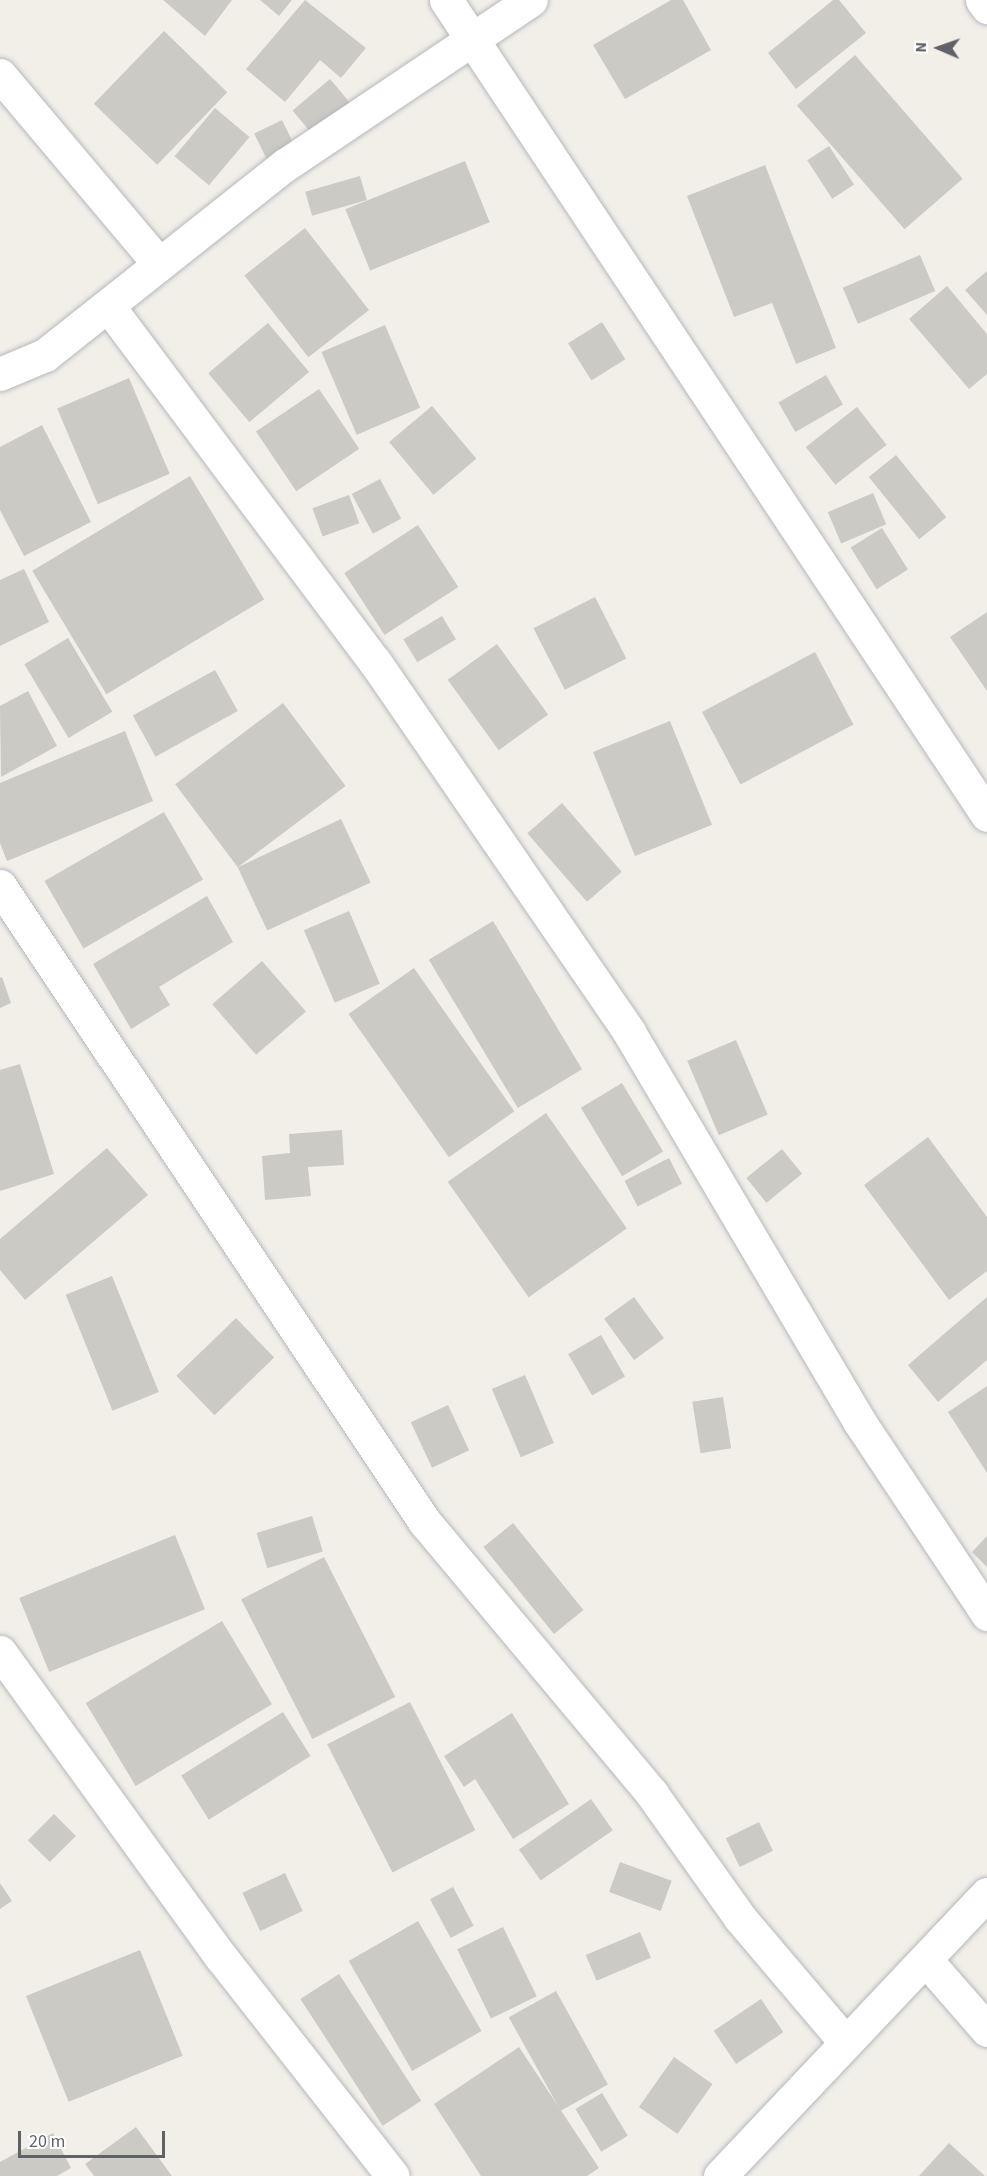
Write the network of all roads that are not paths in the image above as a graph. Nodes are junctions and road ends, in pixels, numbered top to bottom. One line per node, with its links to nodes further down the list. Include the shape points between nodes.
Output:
1 (446, 0): 5 (street)
2 (531, 0): 5 (street)
3 (982, 0): 4 (street)
4 (987, 7)
5 (470, 41): 7 (street, via 285,165); 10 (street)
6 (0, 75): 7 (street)
7 (159, 264): 8 (street)
8 (109, 307): 9 (street, via 45,355); 12 (street, via 375,662 629,1032 859,1421)
9 (0, 374)
10 (987, 815)
11 (0, 886): 17 (street, via 424,1521 652,1794 740,1918)
12 (987, 1614)
13 (0, 1652): 18 (street, via 221,1957)
14 (987, 1894): 15 (street)
15 (926, 1960): 16 (street); 17 (street)
16 (987, 2030)
17 (845, 2042): 19 (street)
18 (393, 2176)
19 (720, 2176)

